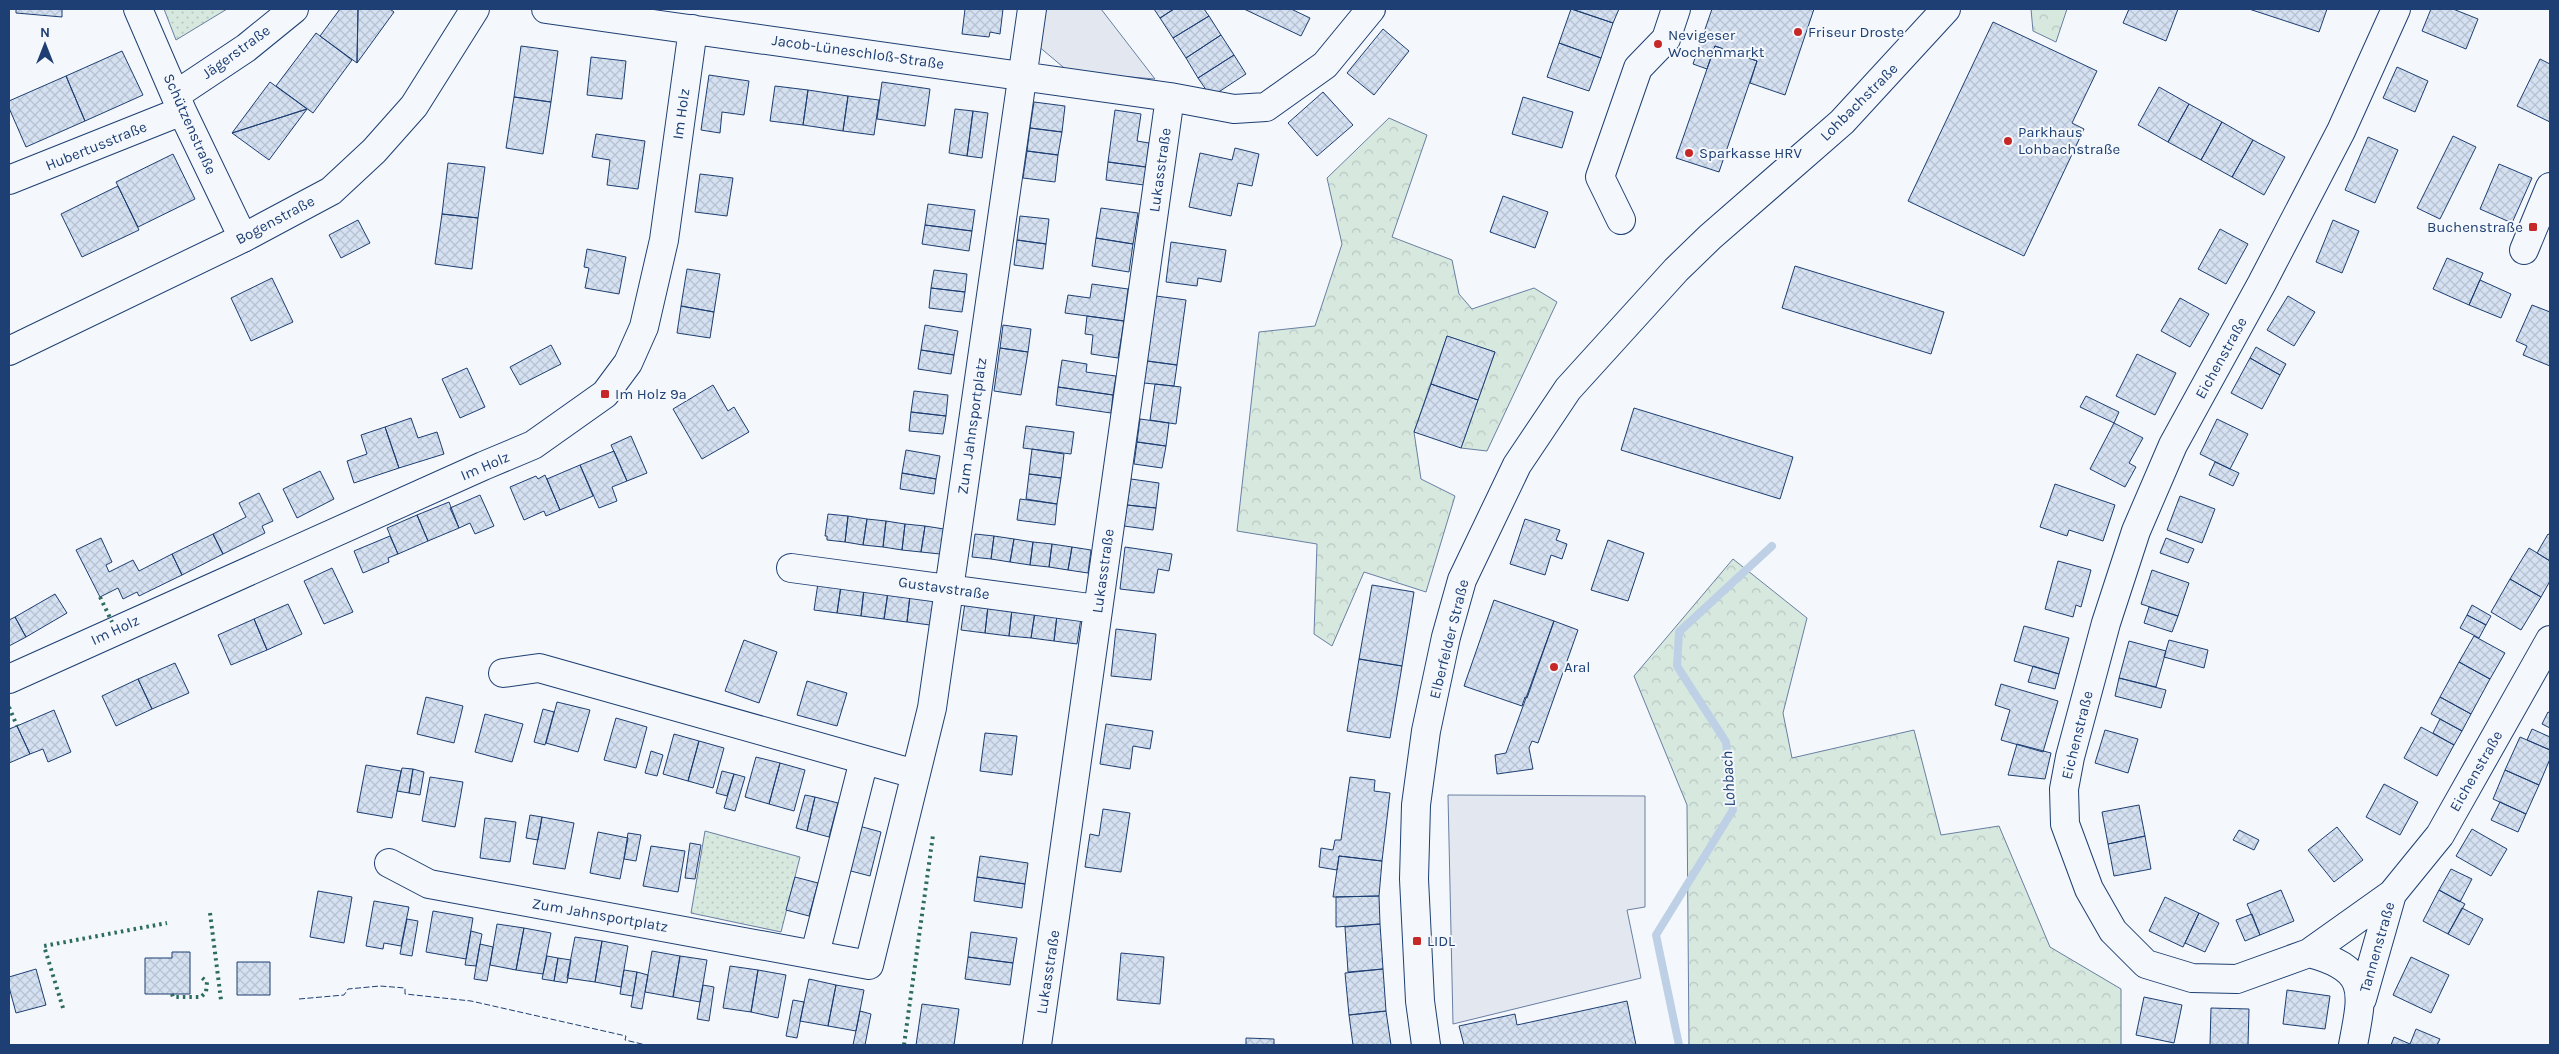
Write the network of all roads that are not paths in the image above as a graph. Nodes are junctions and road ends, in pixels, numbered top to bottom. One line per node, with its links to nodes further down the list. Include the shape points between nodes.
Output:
1 (138, 9): 13 (street, Schützenstraße)
2 (294, 9): 13 (street, Jägerstraße)
3 (475, 9): 17 (street, Bogenstraße, via 414,106 374,151 330,191)
4 (546, 9): 10 (street, Jacob-Lüneschloß-Straße)
5 (1032, 9): 11 (street, Zum Jahnsportplatz)
6 (1371, 9): 12 (street, Jacob-Lüneschloß-Straße, via 1325,65 1266,107 1234,109)
7 (1676, 9): 16 (street, via 1666,39 1638,68 1600,176)
8 (1946, 9): 19 (street, Lohbachstraße, via 1842,122)
9 (2396, 9): 31 (street, Eichenstraße, via 2341,131 2173,445 2136,531 2106,623 2064,788 2065,824 2089,888 2114,931 2146,964 2192,978 2237,978)
10 (693, 29): 11 (street, Jacob-Lüneschloß-Straße); 26 (street, Im Holz, via 664,240 644,327 628,363 605,394 534,445)
11 (1024, 76): 12 (street, Jacob-Lüneschloß-Straße); 22 (street, Zum Jahnsportplatz)
12 (1170, 97): 23 (street, Lukasstraße)
13 (180, 102): 14 (street, Hubertusstraße); 17 (street, Schützenstraße)
14 (9, 180)
15 (2550, 187): 18 (street)
16 (1621, 220)
17 (243, 238): 20 (street, Bogenstraße)
18 (2524, 250)
19 (1676, 270): 35 (street, Elberfelder Straße, via 1568,389 1518,465 1462,580 1426,731 1416,804 1414,878 1420,1001)
20 (9, 351)
21 (791, 568): 22 (street, Gustavstraße)
22 (948, 588): 23 (street, Gustavstraße); 28 (street, Zum Jahnsportplatz, via 932,708)
23 (1097, 609): 34 (street, Lukasstraße)
24 (2550, 640): 30 (street, Eichenstraße, via 2440,835)
25 (502, 673): 27 (street, via 539,668)
26 (9, 679)
27 (864, 760): 28 (street); 32 (street)
28 (915, 774): 32 (street, Zum Jahnsportplatz, via 869,965)
29 (389, 863): 32 (street, Zum Jahnsportplatz, via 429,884)
30 (2392, 894): 31 (street, Eichenstraße); 33 (street, Tannenstraße)
31 (2309, 953): 33 (street, Tannenstraße, via 2335,960 2355,976)
32 (815, 954)
33 (2362, 999): 36 (street, Tannenstraße)
34 (1037, 1045)
35 (1426, 1045)
36 (2354, 1045)

